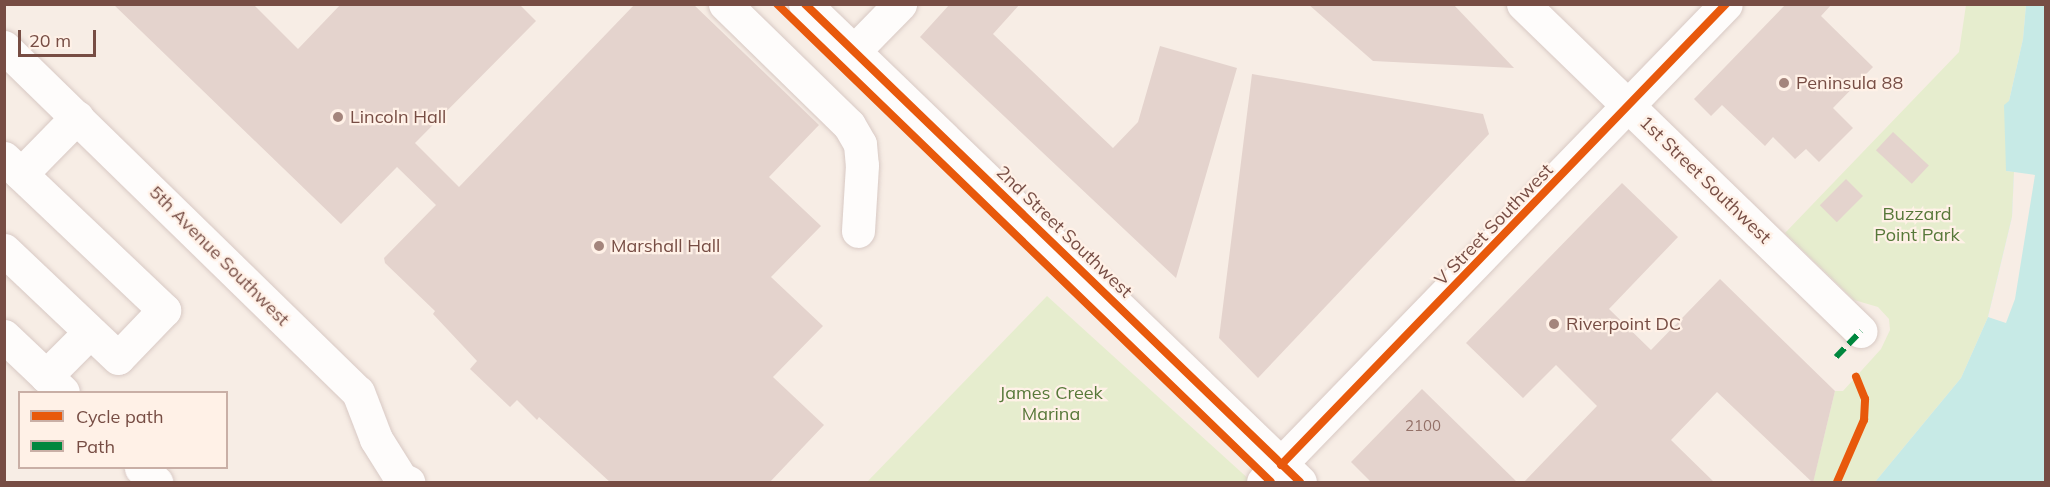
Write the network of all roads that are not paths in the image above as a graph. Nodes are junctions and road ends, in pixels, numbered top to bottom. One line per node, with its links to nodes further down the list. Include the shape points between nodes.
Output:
1 (725, 4): 11 (street, via 849,125 860,144 862,165)
2 (805, 4): 7 (street, 2nd Street Southwest)
3 (900, 4): 7 (street)
4 (1523, 4): 8 (street, 1st Street Southwest)
5 (1726, 4): 8 (street, V Street Southwest)
6 (4, 47): 9 (street, 5th Avenue Southwest)
7 (854, 51): 18 (street, 2nd Street Southwest)
8 (1629, 106): 13 (street, 1st Street Southwest); 18 (street, V Street Southwest)
9 (77, 117): 10 (street); 19 (street, 5th Avenue Southwest, via 358,392 376,439)
10 (13, 166): 14 (street, via 164,310 118,358)
11 (858, 231)
12 (4, 250): 14 (street)
13 (1861, 331)
14 (90, 332): 16 (street)
15 (4, 336): 16 (street)
16 (54, 384)
17 (142, 469): 20 (street)
18 (1282, 477)
19 (402, 481)
20 (156, 483)

